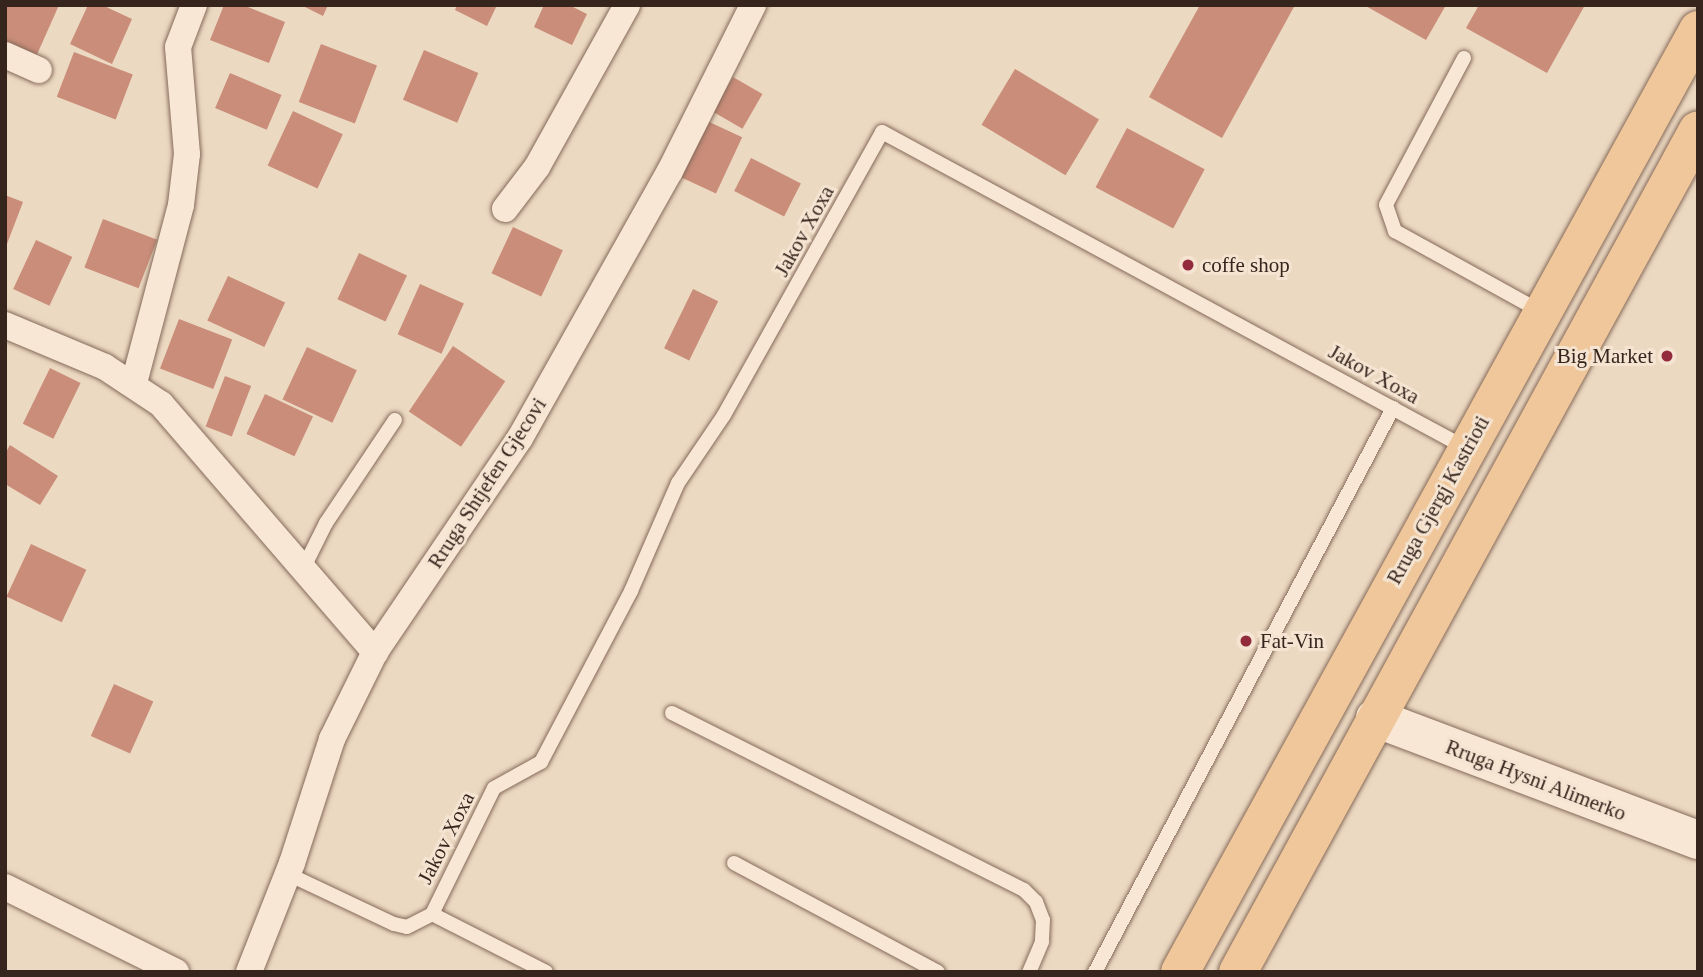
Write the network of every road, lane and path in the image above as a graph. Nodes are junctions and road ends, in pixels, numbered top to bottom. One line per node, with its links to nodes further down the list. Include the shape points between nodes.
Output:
1 (194, 5): 13 (street, via 178,47 187,154 180,205)
2 (627, 5): 10 (street, via 537,167)
3 (753, 5): 18 (street, Rruga Shtjefen Gjecovi, via 670,171 540,404)
4 (1698, 30): 11 (main road, Rruga Gjergj Kastrioti)
5 (5, 55): 7 (street)
6 (1464, 58): 11 (lane, via 1385,205 1395,232)
7 (39, 70)
8 (1698, 130): 9 (main road)
9 (1688, 170): 20 (main road)
10 (505, 209)
11 (1542, 312): 16 (main road, Rruga Gjergj Kastrioti)
12 (5, 326): 13 (street)
13 (134, 383): 17 (street, via 161,404)
14 (1393, 408): 16 (lane, Jakov Xoxa); 25 (lane, Jakov Xoxa, via 882,132 737,393 678,483 631,591 541,762 494,788); 31 (lane)
15 (395, 420): 17 (lane, via 326,523)
16 (1466, 448): 32 (main road, Rruga Gjergj Kastrioti)
17 (304, 567): 18 (street)
18 (375, 652): 23 (street, Rruga Shtjefen Gjecovi, via 332,739)
19 (672, 713): 30 (lane, via 1024,890 1036,902 1043,920 1042,942)
20 (1375, 718): 21 (main road, Rruga Hysni Alimerko); 33 (main road)
21 (1698, 841)
22 (734, 863): 29 (lane)
23 (288, 874): 25 (lane, via 394,924 407,927); 27 (street, Rruga Shtjefen Gjecovi)
24 (5, 887): 26 (street)
25 (432, 914): 28 (lane)
26 (176, 972)
27 (249, 972)
28 (546, 972)
29 (938, 972)
30 (1029, 972)
31 (1095, 972)
32 (1180, 972)
33 (1238, 972)

